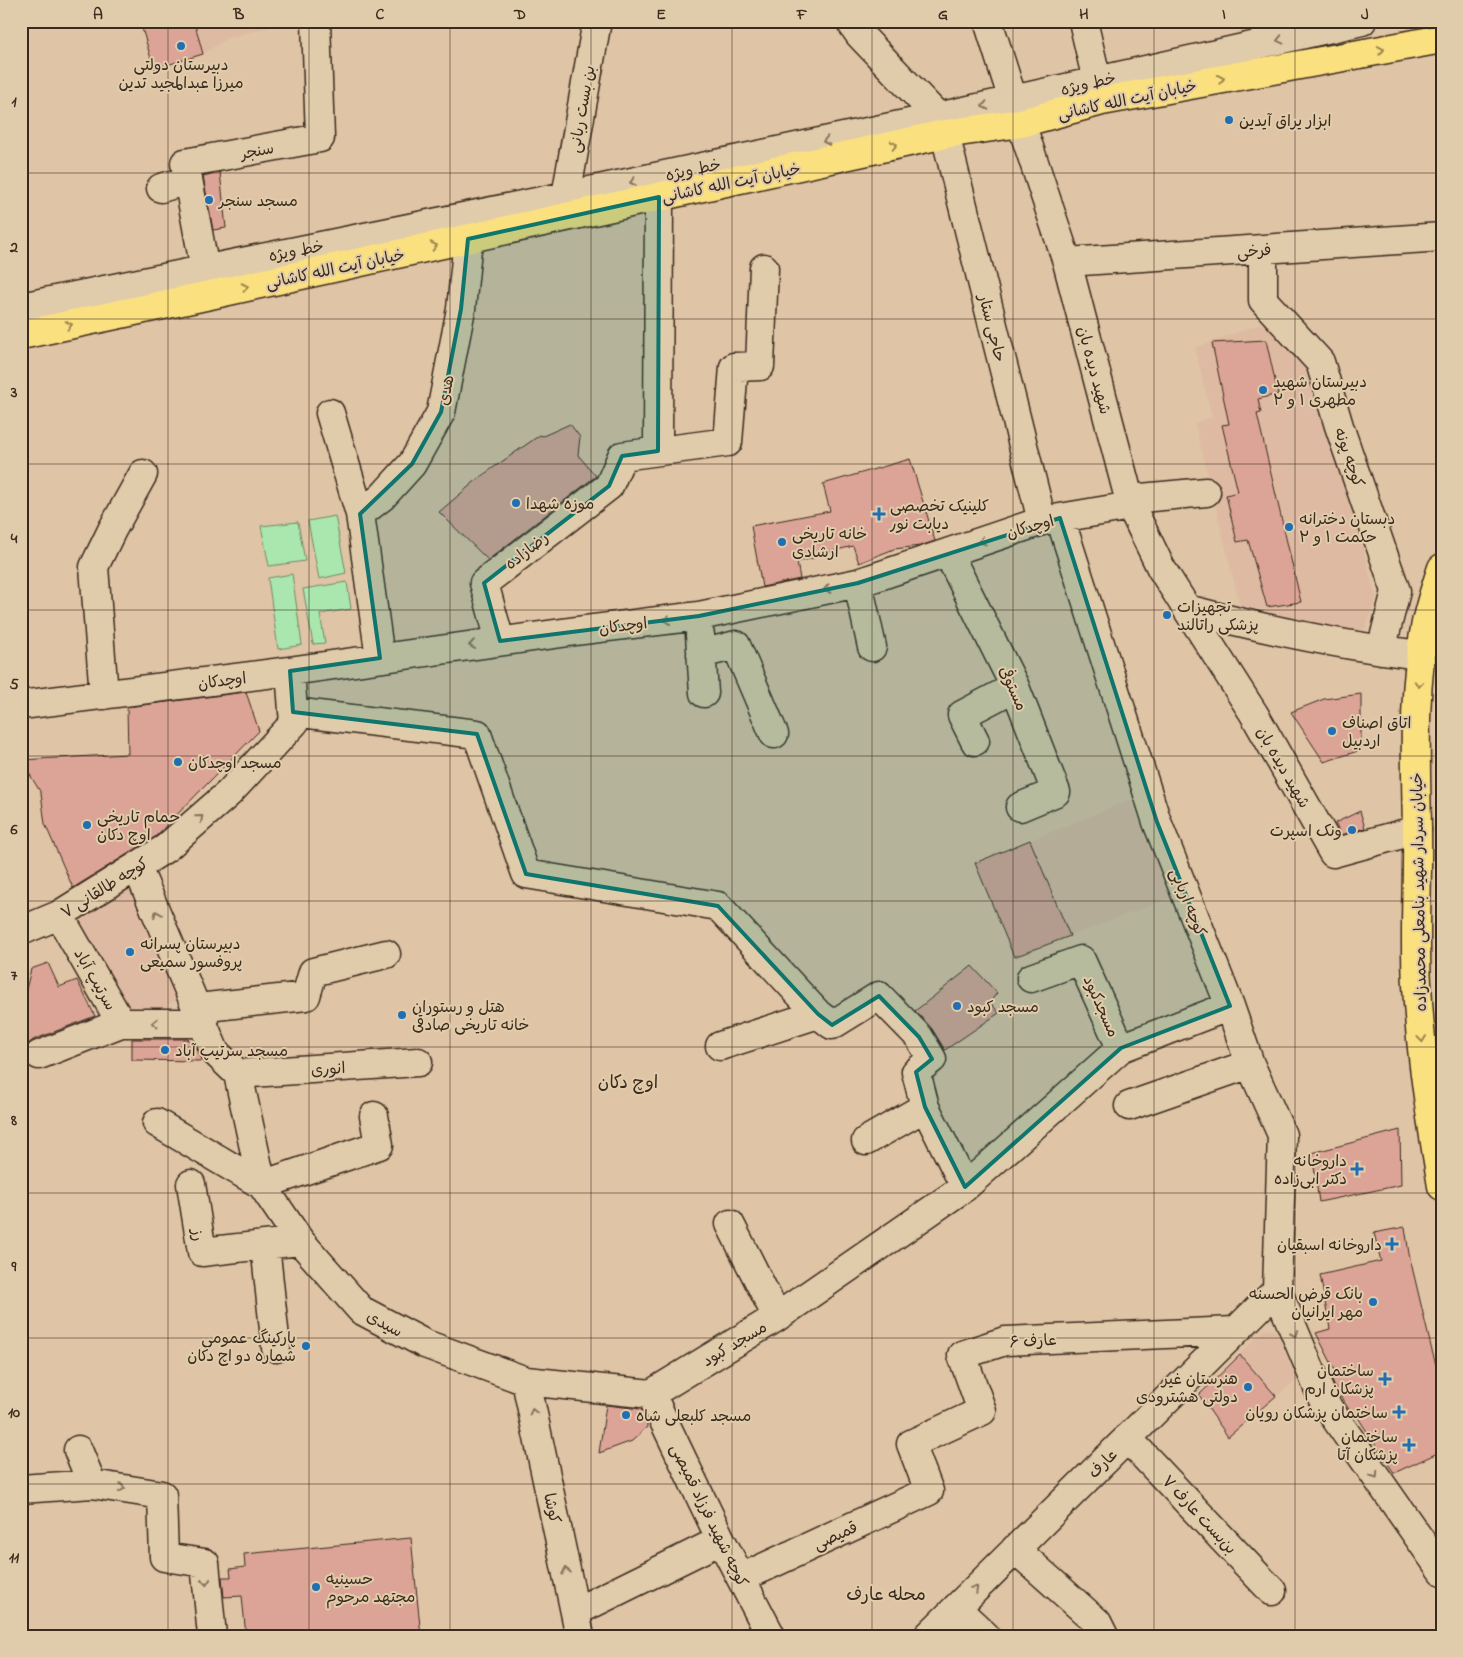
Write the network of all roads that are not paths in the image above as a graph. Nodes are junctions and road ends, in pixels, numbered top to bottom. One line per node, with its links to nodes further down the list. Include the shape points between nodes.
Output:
1 (316, 21): 11 (street, سنجر, via 320,138 185,163)
2 (597, 21): 13 (street, بن بست ربانی)
3 (850, 21): 10 (street, حاجی ستار)
4 (988, 21): 9 (street, شهید دیده بان)
5 (1083, 21): 8 (street)
6 (1362, 21): 8 (street, خط ویژه, one-way to 8)
7 (1442, 39): 8 (main road, خیابان آیت الله کاشانی, one-way to 7)
8 (1100, 91): 9 (street, خط ویژه)
9 (1017, 112): 10 (street, خط ویژه); 18 (street, شهید دیده بان)
10 (941, 126): 13 (street, خط ویژه, one-way to 13); 14 (main road, خیابان آیت الله کاشانی, one-way to 10); 30 (street, حاجی ستار)
11 (188, 180): 12 (street); 20 (street, سنجر)
12 (162, 188)
13 (566, 196): 20 (street, خط ویژه)
14 (659, 198): 16 (main road, خیابان آیت الله کاشانی); 25 (street)
15 (1442, 237): 17 (street, فرخی)
16 (468, 239): 21 (main road, خیابان آیت الله کاشانی, one-way to 16); 29 (street, هدی, via 461,308 441,412 412,464 382,497)
17 (1263, 250): 18 (street, فرخی); 38 (street, کوچه پونه, via 1263,300 1320,362 1396,591)
18 (1066, 262): 28 (street, شهید دیده بان)
19 (764, 268): 25 (street, رضازاده, via 760,366 734,367 728,442)
20 (204, 269): 21 (street, سنجر); 22 (street, خط ویژه)
21 (210, 295): 23 (main road, خیابان آیت الله کاشانی, one-way to 21)
22 (21, 307)
23 (21, 335)
24 (330, 413): 29 (street)
25 (658, 451): 36 (street, رضازاده, via 622,456 610,486 484,583)
26 (144, 474): 45 (street, via 94,567)
27 (1206, 492): 28 (street, اوچدکان)
28 (1131, 503): 30 (street, اوچدکان); 34 (street, شهید دیده بان, via 1161,568)
29 (360, 514): 41 (street)
30 (1051, 519): 31 (street, اوچدکان, one-way to 31); 57 (street, کوچه اربابی, via 1157,822)
31 (948, 552): 33 (street, اوچدکان); 43 (street, مستوفی)
32 (1442, 568): 40 (main road, خیابان سردار شهید بنامعلی محمدزاده, via 1426,622)
33 (858, 583): 35 (street, اوچدکان, one-way to 35); 37 (street)
34 (1187, 608): 38 (street, via 1246,624); 51 (street, شهید دیده بان, via 1254,714 1333,853)
35 (699, 616): 36 (street, اوچدکان, one-way to 36); 39 (street)
36 (500, 641): 41 (street, اوچدکان, one-way to 41)
37 (872, 647)
38 (1381, 650): 40 (street)
39 (701, 654): 44 (street); 48 (street, via 736,645)
40 (1421, 655): 51 (main road, خیابان سردار شهید بنامعلی محمدزاده, one-way to 51)
41 (380, 658): 42 (street, اوچدکان)
42 (290, 671): 45 (street, اوچدکان); 47 (street, کوچه طالقانی ۷)
43 (1015, 687): 49 (street, via 962,715); 50 (street, مستوفی, via 1056,792)
44 (704, 693)
45 (104, 694): 46 (street, اوچدکان)
46 (21, 705)
47 (293, 712): 52 (street, کوچه طالقانی ۷, one-way to 47, via 166,848 229,793 294,723); 58 (street, via 477,734 526,874 718,906)
48 (774, 734)
49 (975, 741)
50 (1020, 807)
51 (1417, 830): 74 (main road, خیابان سردار شهید بنامعلی محمدزاده, one-way to 74, via 1417,984 1429,1107)
52 (137, 867): 53 (street, کوچه طالقانی ۷); 59 (street, one-way to 52)
53 (60, 916): 54 (street, کوچه طالقانی ۷); 60 (street, سرتیپ آباد)
54 (21, 931)
55 (386, 954): 59 (street, سرتیپ آباد, via 313,972 306,996)
56 (1031, 978): 62 (street, مسجدکبود, via 1081,960)
57 (1230, 1006): 62 (street, مسجدکبود); 65 (street, کوچه اربابی)
58 (818, 1014): 61 (street); 68 (street, via 832,1025 879,996 919,1037 932,1059 916,1072)
59 (201, 1015): 60 (street, سرتیپ آباد, one-way to 60); 66 (street, via 216,1052)
60 (121, 1023): 63 (street)
61 (720, 1046)
62 (1121, 1048): 75 (street, مسجد کبود)
63 (39, 1055)
64 (418, 1062): 66 (street, انوری)
65 (1250, 1064): 67 (street); 79 (street, کوچه اربابی, via 1282,1135)
66 (238, 1074): 73 (street)
67 (1128, 1106)
68 (925, 1107): 71 (street); 75 (street)
69 (374, 1116): 73 (street, via 380,1145)
70 (158, 1124): 73 (street, سیدی)
71 (866, 1141)
72 (191, 1184): 78 (street, رز, via 202,1252)
73 (262, 1185): 77 (street, سیدی)
74 (1442, 1186)
75 (964, 1187): 80 (street, مسجد کبود)
76 (730, 1224): 80 (street)
77 (300, 1241): 78 (street, رز); 83 (street, سیدی, via 361,1310 426,1344)
78 (265, 1245): 82 (street)
79 (1276, 1290): 81 (street, عارف); 92 (street, one-way to 92, via 1324,1402)
80 (777, 1317): 84 (street, مسجد کبود)
81 (1235, 1331): 85 (street, عارف); 89 (street, عارف ۶, via 1004,1341 962,1356 982,1411 911,1444)
82 (276, 1348)
83 (526, 1381): 84 (street, سیدی); 96 (street, کوشا, one-way to 83)
84 (650, 1394): 90 (street, کوچه شهید فرزاد قمیصی)
85 (1127, 1438): 91 (street, عارف); 94 (street, بن‌بست عارف ۷)
86 (78, 1450): 87 (street)
87 (92, 1484): 88 (street); 97 (street, one-way to 97, via 162,1495 164,1557 205,1563)
88 (21, 1489)
89 (929, 1491): 93 (street, قمیصی)
90 (721, 1540): 93 (street, کوچه شهید فرزاد قمیصی); 96 (street)
91 (1015, 1549): 95 (street, عارف, one-way to 91); 101 (street, via 1097,1622)
92 (1442, 1571)
93 (741, 1578): 98 (street, کوچه شهید فرزاد قمیصی)
94 (1272, 1591)
95 (956, 1608): 99 (street, عارف); 100 (street)
96 (578, 1624)
97 (212, 1636)
98 (770, 1636)
99 (928, 1636)
100 (986, 1636)
101 (1104, 1636)

